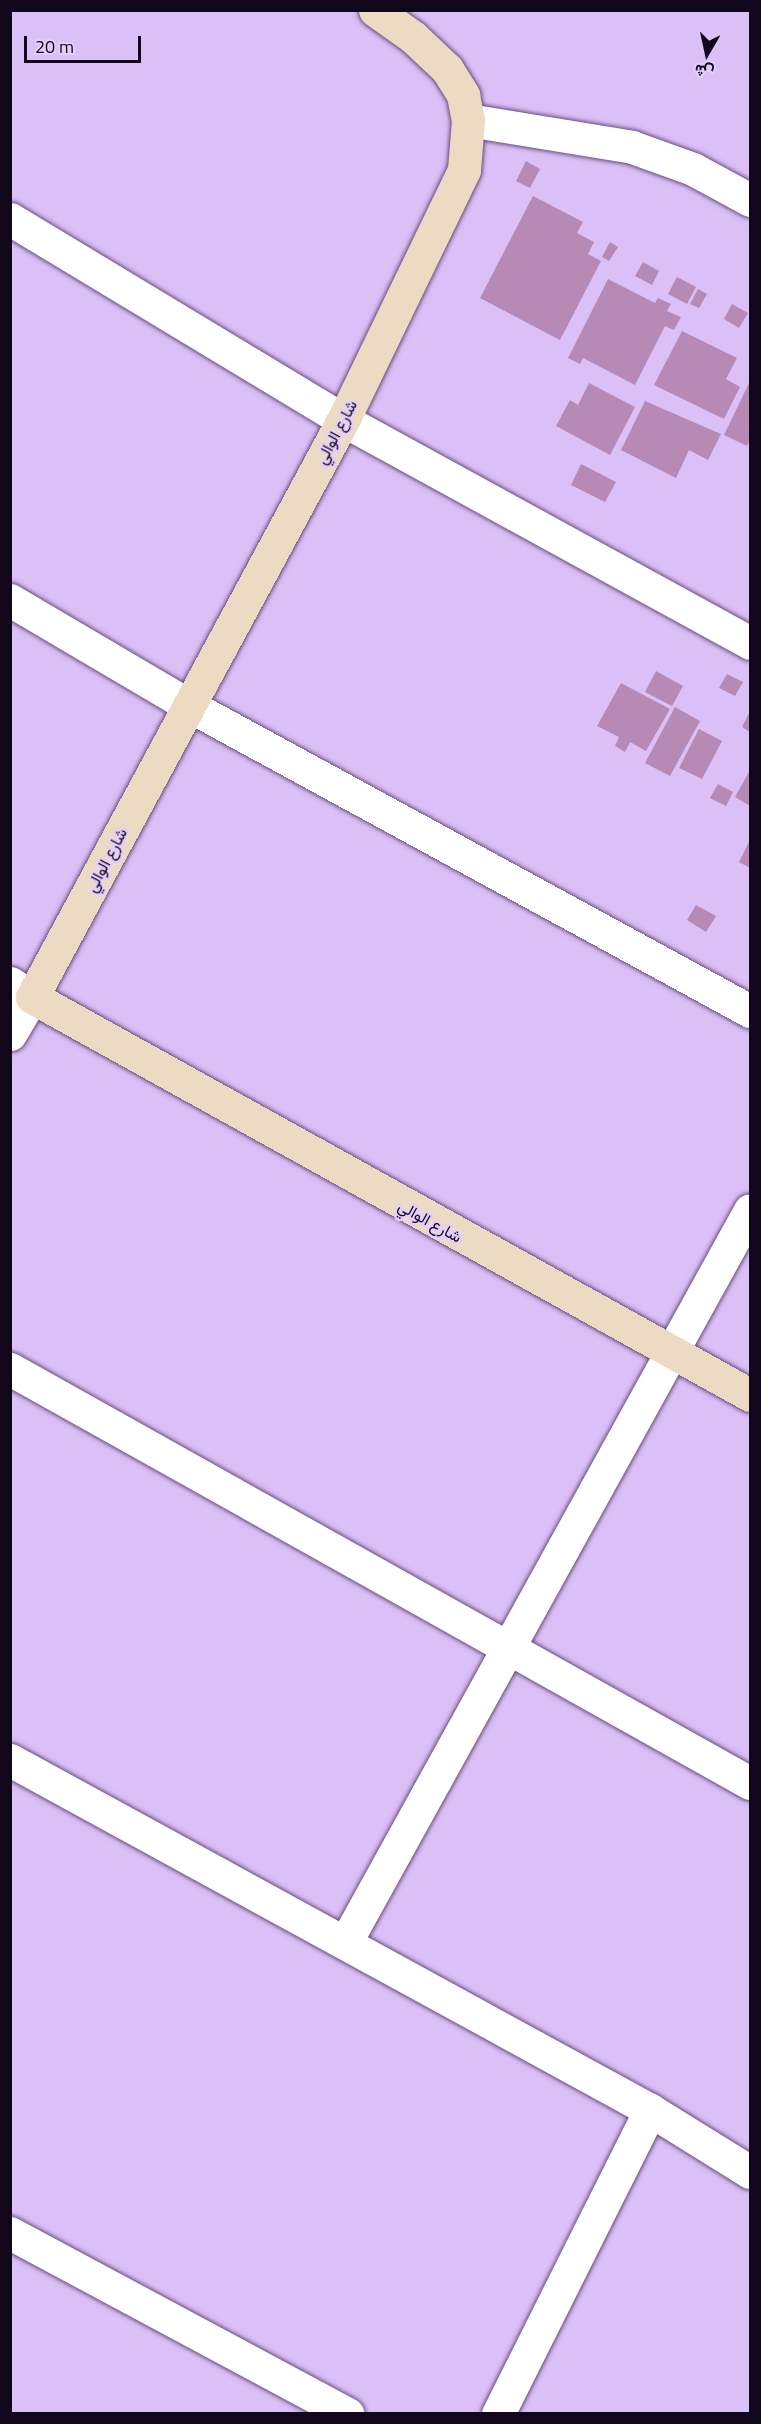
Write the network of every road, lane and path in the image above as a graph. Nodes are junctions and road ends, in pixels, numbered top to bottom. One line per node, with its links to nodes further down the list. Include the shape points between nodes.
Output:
1 (375, 10): 2 (main road, شارع الوالي, via 413,37 447,69 463,95)
2 (468, 120): 3 (street, via 632,147 693,169); 5 (main road, شارع الوالي, via 464,170 455,196)
3 (750, 200)
4 (10, 219): 5 (street)
5 (343, 420): 7 (street); 8 (main road, شارع الوالي)
6 (10, 600): 8 (street)
7 (750, 643)
8 (188, 705): 9 (main road, شارع الوالي); 10 (street)
9 (21, 990): 11 (street); 13 (main road, شارع الوالي)
10 (750, 1011)
11 (10, 1034)
12 (750, 1210): 13 (street)
13 (670, 1354): 15 (main road, شارع الوالي); 16 (street)
14 (10, 1369): 16 (street)
15 (750, 1395)
16 (508, 1644): 18 (street); 19 (street)
17 (10, 1760): 19 (street)
18 (750, 1783)
19 (345, 1943): 20 (street)
20 (650, 2110): 21 (street); 24 (street)
21 (750, 2172)
22 (10, 2233): 23 (street)
23 (348, 2414)
24 (498, 2414)

